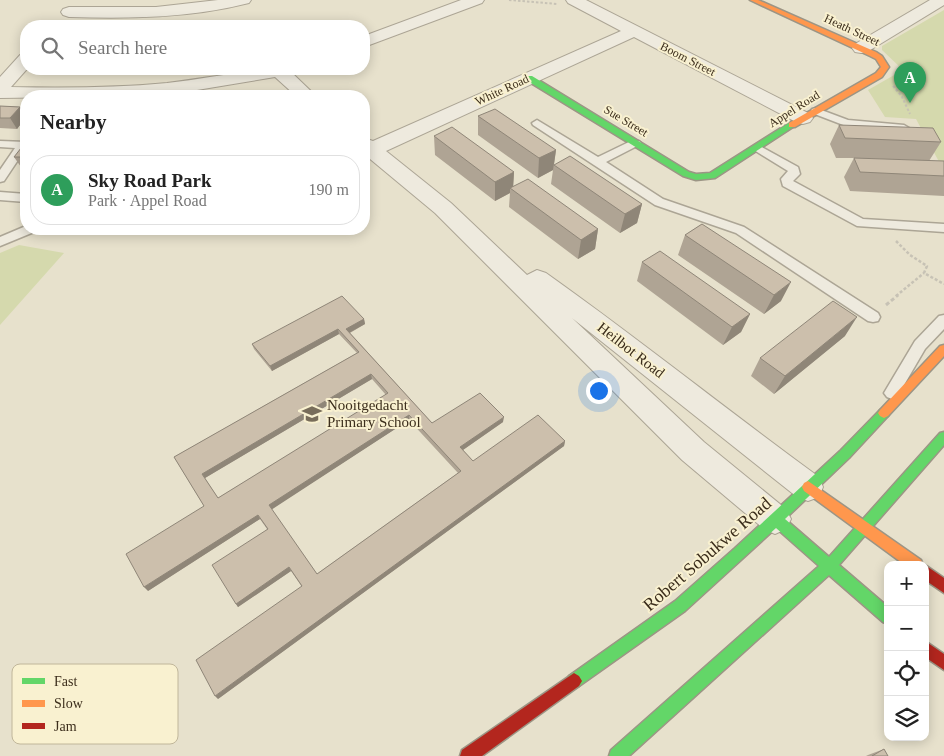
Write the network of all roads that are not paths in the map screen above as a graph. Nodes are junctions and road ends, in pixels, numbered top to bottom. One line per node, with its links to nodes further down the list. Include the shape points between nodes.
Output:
1 (243, 0): 6 (street)
2 (427, 0): 9 (street)
3 (476, 0): 9 (street)
4 (753, 0): 13 (main road, Heath Street)
5 (941, 0): 13 (street)
6 (222, 2): 8 (street, via 142,13)
7 (578, 2): 11 (street, Boom Street)
8 (74, 6): 10 (street)
9 (446, 12): 12 (street)
10 (61, 20)
11 (634, 30): 18 (street, White Road); 23 (street, Boom Street)
12 (370, 40)
13 (861, 48): 14 (main road, Heath Street)
14 (883, 62): 23 (main road, Appel Road, via 886,67 878,75)
15 (20, 66): 19 (street)
16 (249, 75): 20 (street)
17 (286, 75): 21 (street)
18 (528, 78): 26 (main road, Sue Street); 29 (street, White Road)
19 (0, 90): 22 (street)
20 (154, 90)
21 (301, 90)
22 (20, 91)
23 (809, 114): 25 (lane, via 846,123); 30 (main road, Appel Road)
24 (537, 123): 33 (lane)
25 (904, 128)
26 (635, 143): 33 (lane); 34 (main road, Sue Street, via 686,174)
27 (0, 144): 28 (lane)
28 (20, 144)
29 (370, 146)
30 (758, 148): 34 (main road, Appel Road); 39 (lane, via 794,170 786,183 856,221 887,226)
31 (370, 149): 38 (street, Heilbot Road)
32 (20, 151): 35 (lane)
33 (598, 162): 42 (lane, via 659,202 740,230)
34 (712, 176)
35 (0, 178)
36 (0, 196): 37 (lane)
37 (20, 198)
38 (451, 216): 47 (street, Heilbot Road, via 606,329); 48 (street, Heilbot Road, via 694,451)
39 (944, 228)
40 (20, 233): 41 (lane)
41 (0, 242)
42 (873, 317)
43 (944, 320): 45 (lane, via 920,346)
44 (944, 348): 45 (main road, Robert Sobukwe Road)
45 (881, 415): 47 (main road, Robert Sobukwe Road)
46 (944, 437): 49 (main road)
47 (808, 487): 48 (main road, Robert Sobukwe Road); 49 (main road)
48 (774, 519): 51 (main road); 57 (main road, Robert Sobukwe Road, via 680,606)
49 (863, 526): 50 (main road); 51 (main road)
50 (911, 561)
51 (830, 565): 54 (main road); 58 (main road)
52 (929, 575): 53 (main road)
53 (944, 586)
54 (884, 613)
55 (929, 651): 56 (main road)
56 (944, 663)
57 (468, 756)
58 (617, 756)

